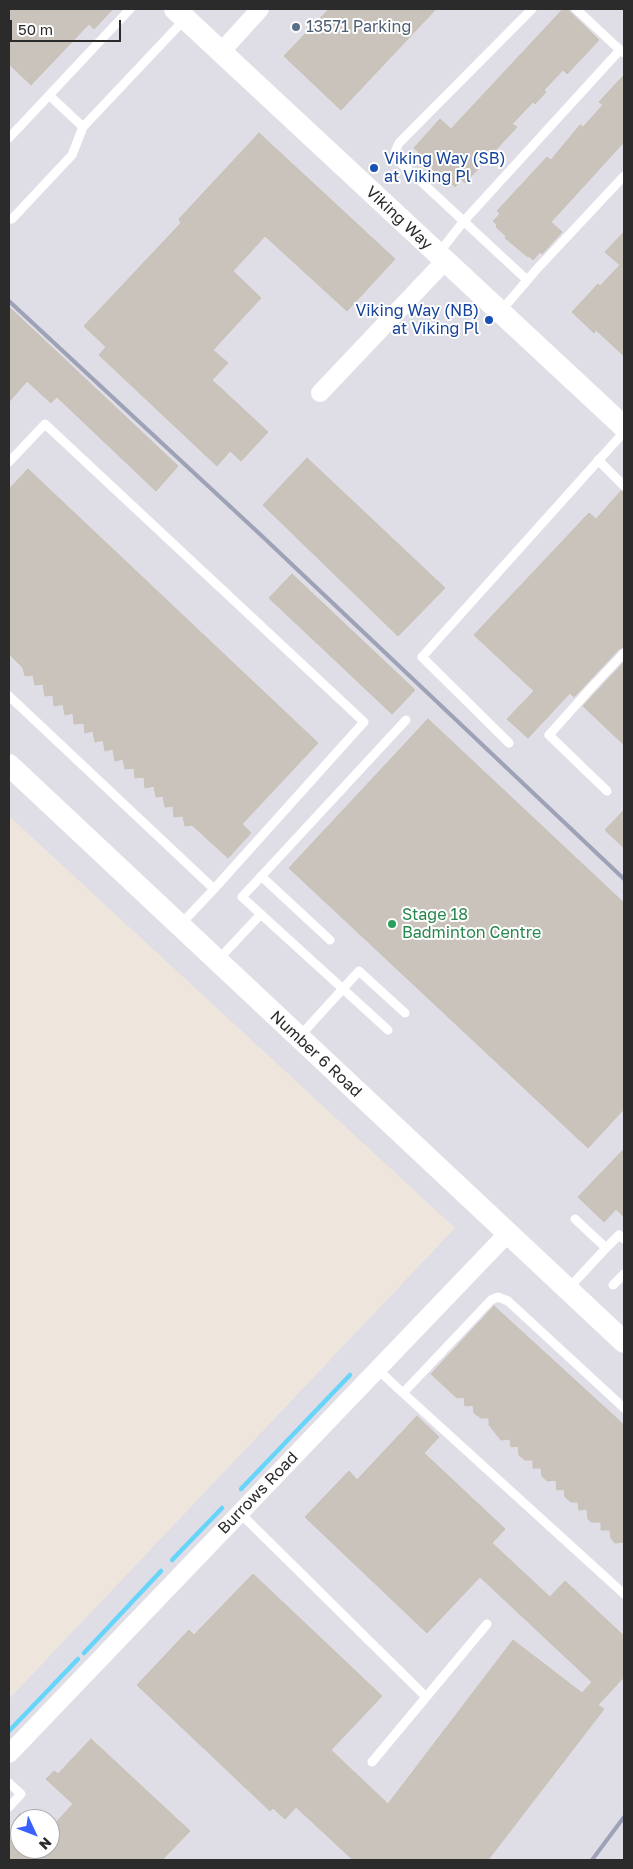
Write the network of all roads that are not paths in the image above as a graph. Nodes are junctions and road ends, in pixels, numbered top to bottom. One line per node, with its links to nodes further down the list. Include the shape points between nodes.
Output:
1 (130, 9): 8 (lane)
2 (260, 9): 6 (street)
3 (532, 9): 13 (lane, via 399,143 395,152 401,163)
4 (576, 9): 7 (lane)
5 (180, 14): 6 (street, Viking Way); 9 (lane)
6 (221, 52): 14 (street, Viking Way)
7 (622, 52): 13 (lane)
8 (49, 94): 9 (lane); 10 (lane)
9 (84, 127): 12 (lane, via 72,155)
10 (9, 138)
11 (624, 176): 15 (lane)
12 (9, 220)
13 (463, 222): 14 (lane); 15 (lane)
14 (441, 258): 16 (street, Viking Way); 17 (street)
15 (528, 280): 16 (lane)
16 (500, 313): 18 (street, Viking Way)
17 (320, 393)
18 (624, 428)
19 (624, 432): 20 (lane)
20 (598, 460): 22 (lane); 26 (lane, via 422,657)
21 (9, 462): 30 (lane, via 45,424 364,722)
22 (624, 486)
23 (624, 653): 28 (lane, via 549,735)
24 (9, 696): 30 (lane)
25 (406, 720): 29 (lane)
26 (509, 743)
27 (9, 765): 32 (street, Number 6 Road)
28 (607, 791)
29 (261, 876): 31 (lane, via 242,897); 33 (lane)
30 (214, 889): 32 (lane)
31 (260, 914): 34 (lane); 35 (lane)
32 (180, 926): 34 (street, Number 6 Road)
33 (330, 940)
34 (217, 961): 38 (street, Number 6 Road)
35 (342, 989): 36 (lane, via 359,971); 37 (lane); 38 (lane)
36 (405, 1013)
37 (388, 1030)
38 (299, 1037): 40 (street, Number 6 Road)
39 (575, 1219): 42 (lane)
40 (508, 1233): 45 (street, Number 6 Road); 47 (street, Burrows Road)
41 (624, 1239): 42 (lane, via 619,1235)
42 (606, 1248): 45 (lane)
43 (624, 1274): 44 (lane)
44 (613, 1285)
45 (567, 1289): 46 (street, Number 6 Road)
46 (622, 1335)
47 (377, 1369): 48 (lane); 50 (street, Burrows Road)
48 (403, 1393): 49 (lane, via 491,1300 498,1297 508,1301); 51 (lane)
49 (624, 1408)
50 (240, 1513): 53 (lane); 54 (street, Burrows Road)
51 (624, 1594)
52 (487, 1624): 53 (lane)
53 (426, 1697): 55 (lane)
54 (9, 1754)
55 (372, 1762)
56 (9, 1783): 57 (lane, via 21,1794)
57 (9, 1807)

